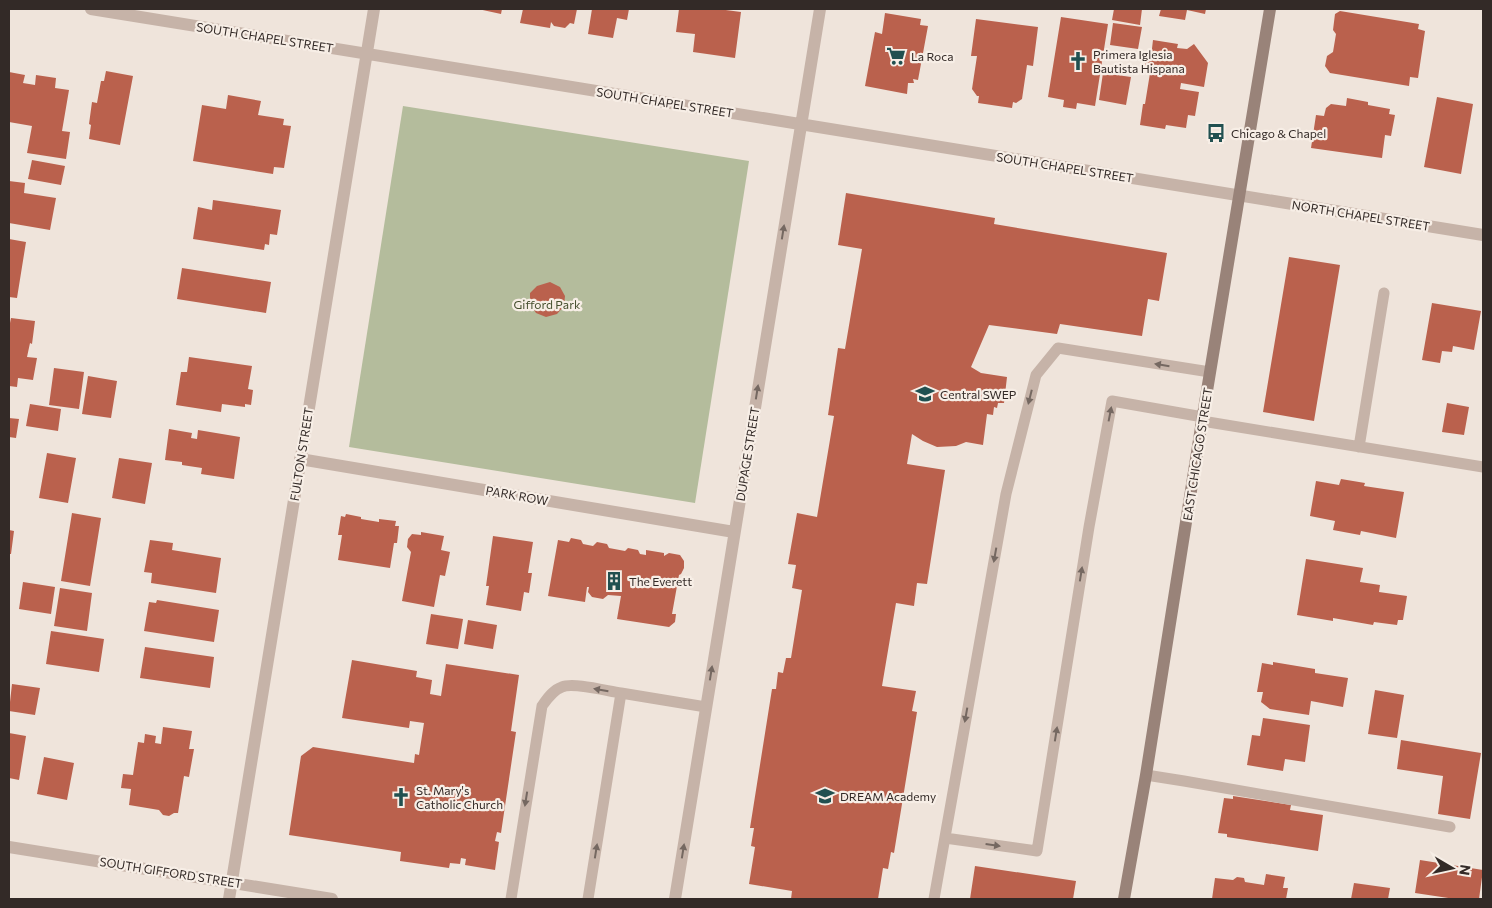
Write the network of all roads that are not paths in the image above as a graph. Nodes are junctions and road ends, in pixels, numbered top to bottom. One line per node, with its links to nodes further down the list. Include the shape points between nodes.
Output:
1 (91, 9): 5 (street, SOUTH CHAPEL STREET)
2 (374, 9): 5 (street, FULTON STREET)
3 (820, 9): 6 (street, DUPAGE STREET)
4 (1270, 9): 7 (street, EAST CHICAGO STREET)
5 (367, 54): 6 (street, SOUTH CHAPEL STREET); 13 (street, FULTON STREET)
6 (801, 124): 7 (street, SOUTH CHAPEL STREET); 15 (street, DUPAGE STREET, one-way to 6)
7 (1239, 195): 8 (street, NORTH CHAPEL STREET); 10 (street, EAST CHICAGO STREET)
8 (1483, 235)
9 (1384, 293): 12 (lane)
10 (1210, 372): 11 (street, EAST CHICAGO STREET); 20 (lane, one-way to 20, via 1058,348 1036,375 1006,494)
11 (1202, 419): 12 (lane); 18 (street, EAST CHICAGO STREET); 20 (lane, one-way to 11, via 1037,851 1112,401)
12 (1360, 447): 14 (lane)
13 (300, 459): 15 (street, PARK ROW); 22 (street, FULTON STREET)
14 (1483, 467)
15 (734, 532): 17 (street, DUPAGE STREET, one-way to 15)
16 (621, 693): 17 (lane); 25 (lane, one-way to 25, via 571,685 552,694 542,706); 26 (lane, one-way to 16)
17 (706, 707): 27 (street, DUPAGE STREET, one-way to 17)
18 (1146, 775): 19 (lane); 29 (street, EAST CHICAGO STREET)
19 (1450, 827)
20 (945, 838): 28 (lane)
21 (9, 847): 22 (street, SOUTH GIFFORD STREET)
22 (232, 882): 23 (street, FULTON STREET); 24 (street, SOUTH GIFFORD STREET)
23 (229, 899)
24 (332, 899)
25 (511, 899)
26 (588, 899)
27 (675, 899)
28 (934, 899)
29 (1124, 899)

